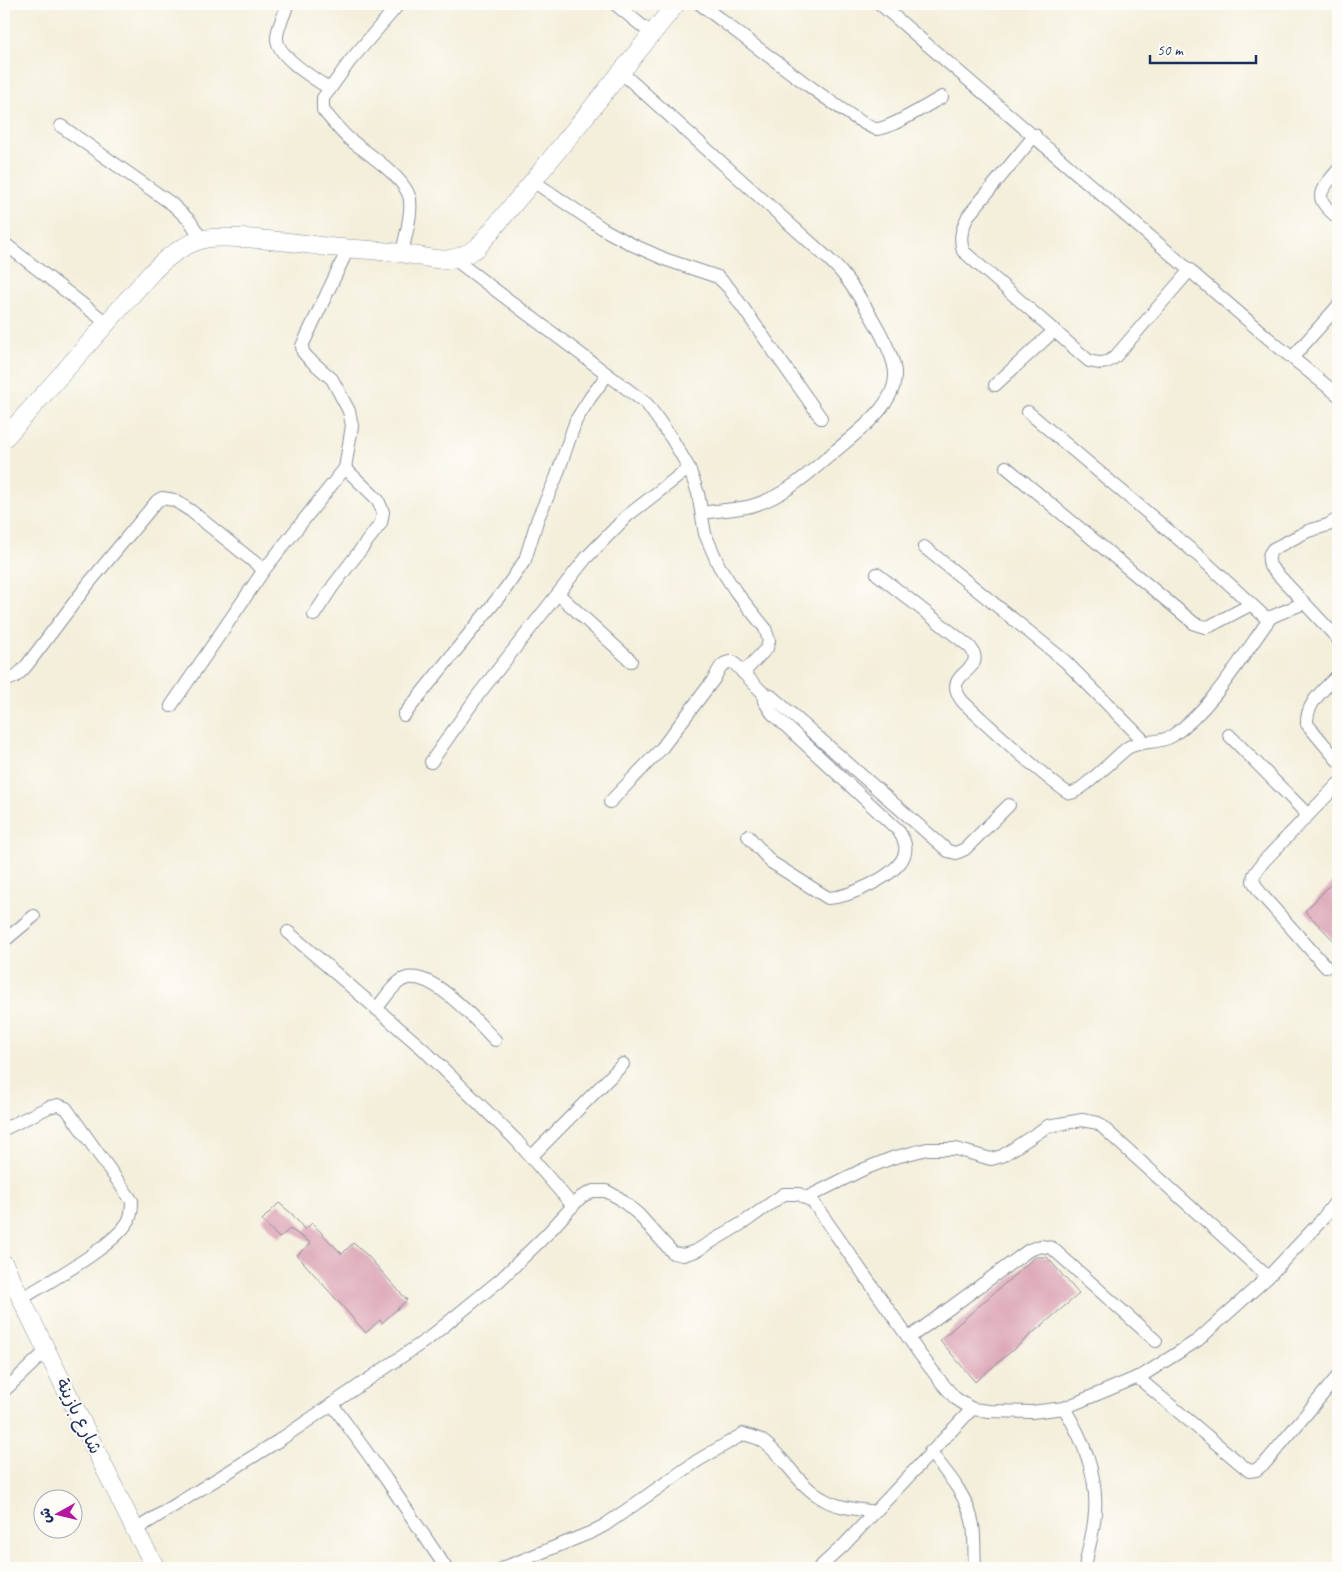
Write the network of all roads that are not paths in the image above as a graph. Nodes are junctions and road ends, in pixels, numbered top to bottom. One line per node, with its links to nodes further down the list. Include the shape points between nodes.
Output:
1 (287, 4): 9 (street, via 276,41 281,51)
2 (399, 4): 9 (street, via 350,61)
3 (615, 4): 7 (street)
4 (676, 4): 7 (street)
5 (700, 4): 10 (street, via 871,128 885,127)
6 (880, 4): 12 (street)
7 (652, 34): 8 (street)
8 (621, 72): 14 (street); 35 (street, via 840,271 854,289 894,364 895,375 886,402 868,424 806,475 783,492 751,506)
9 (330, 90): 19 (street, via 323,98 322,110 346,137 405,186 410,210)
10 (942, 97)
11 (61, 126): 16 (street, via 172,204 190,221)
12 (1035, 135): 21 (street); 24 (street, via 968,216 960,241 964,251)
13 (1338, 170): 15 (street, via 1320,194 1322,202)
14 (534, 181): 20 (street, via 476,248); 30 (street, via 605,230 666,260 718,277)
15 (1338, 218)
16 (202, 240): 18 (street, via 217,237 268,240); 23 (street, via 165,259)
17 (4, 243): 23 (street)
18 (348, 249): 19 (street); 33 (street, via 302,346 308,358 332,379 349,411 352,426)
19 (402, 253): 20 (street)
20 (454, 260): 26 (street)
21 (1190, 270): 24 (street, via 1108,362 1090,361); 25 (street)
22 (1338, 306): 25 (street)
23 (108, 324): 31 (street)
24 (1055, 330): 27 (street)
25 (1292, 358): 28 (street)
26 (607, 375): 34 (street, via 647,404); 52 (street, via 576,420 525,560)
27 (995, 385)
28 (1338, 395)
29 (1028, 412): 42 (street, via 1201,558)
30 (821, 418)
31 (4, 439)
32 (1006, 467): 42 (street, via 1195,624 1210,626)
33 (345, 468): 38 (street); 43 (street, via 378,500 383,512 381,522)
34 (689, 468): 35 (street); 40 (street, via 627,516 586,558)
35 (702, 513): 47 (street, via 705,534 719,566 765,628 769,641)
36 (1338, 519): 41 (street, via 1308,531 1270,553 1270,566)
37 (924, 547): 54 (street, via 1065,661)
38 (264, 570): 49 (street, via 191,512 174,500 162,498 156,501 89,583 28,664 18,675); 51 (street)
39 (878, 574): 54 (street, via 970,647 976,659 958,680 957,694 1067,793 1075,792 1128,748)
40 (558, 594): 46 (street); 55 (street, via 478,695)
41 (1304, 603): 44 (street); 45 (street)
42 (1250, 605): 44 (street, via 1265,617)
43 (314, 615)
44 (1271, 617): 54 (street, via 1194,719 1164,740)
45 (1338, 639)
46 (631, 660)
47 (743, 673): 50 (street); 58 (street, via 733,662 724,662 661,749)
48 (1338, 675): 56 (street, via 1314,699 1308,710 1307,724)
49 (4, 680)
50 (763, 693): 59 (street, via 771,696 948,851 956,853 965,849); 61 (street, via 772,713 898,830 905,841 905,854 886,875 846,894 828,898 771,862)
51 (171, 706)
52 (404, 714)
53 (1229, 735): 60 (street)
54 (1145, 742)
55 (431, 762)
56 (1338, 762)
57 (1338, 784): 60 (street)
58 (610, 802)
59 (1009, 805)
60 (1308, 815): 65 (street, via 1263,862 1253,881)
61 (748, 836)
62 (34, 916): 64 (street)
63 (288, 932): 66 (street)
64 (4, 941)
65 (1326, 967)
66 (376, 1009): 67 (street, via 399,982 416,977 440,988); 70 (street, via 423,1049)
67 (496, 1040)
68 (623, 1064): 70 (street)
69 (4, 1129): 76 (street, via 49,1107 58,1105 66,1108 132,1201 128,1222 112,1238)
70 (531, 1157): 73 (street)
71 (806, 1198): 73 (street, via 799,1194 784,1194 713,1241 684,1255 673,1253 638,1214 606,1191 593,1191); 75 (street, via 892,1158 926,1149 956,1149 991,1159 1002,1156 1048,1126 1082,1120 1098,1123); 77 (street, via 813,1202)
72 (1338, 1199): 75 (street)
73 (573, 1206): 83 (street, via 500,1280 429,1338)
74 (4, 1264): 76 (street, شارع بازينة)
75 (1268, 1277): 81 (street, via 1198,1340)
76 (21, 1299): 79 (street, شارع بازينة)
77 (909, 1338): 78 (street, via 1028,1250 1042,1246 1052,1248); 85 (street, via 955,1398)
78 (1156, 1341)
79 (47, 1350): 82 (street); 88 (street, شارع بازينة)
80 (1338, 1376): 81 (street, via 1266,1462 1249,1471)
81 (1137, 1377): 84 (street)
82 (4, 1391)
83 (332, 1404): 88 (street, via 278,1442); 90 (street)
84 (1064, 1408): 85 (street, via 1032,1412); 94 (street, via 1076,1428 1092,1471 1096,1501)
85 (972, 1409): 86 (street)
86 (930, 1452): 87 (street); 93 (street, via 966,1502 973,1525)
87 (875, 1512): 91 (street, via 833,1504 821,1498 796,1478 772,1449 743,1434 697,1461 599,1528); 92 (street)
88 (135, 1530): 89 (street, شارع بازينة)
89 (156, 1568)
90 (446, 1568)
91 (503, 1568)
92 (819, 1568)
93 (975, 1568)
94 (1085, 1568)

